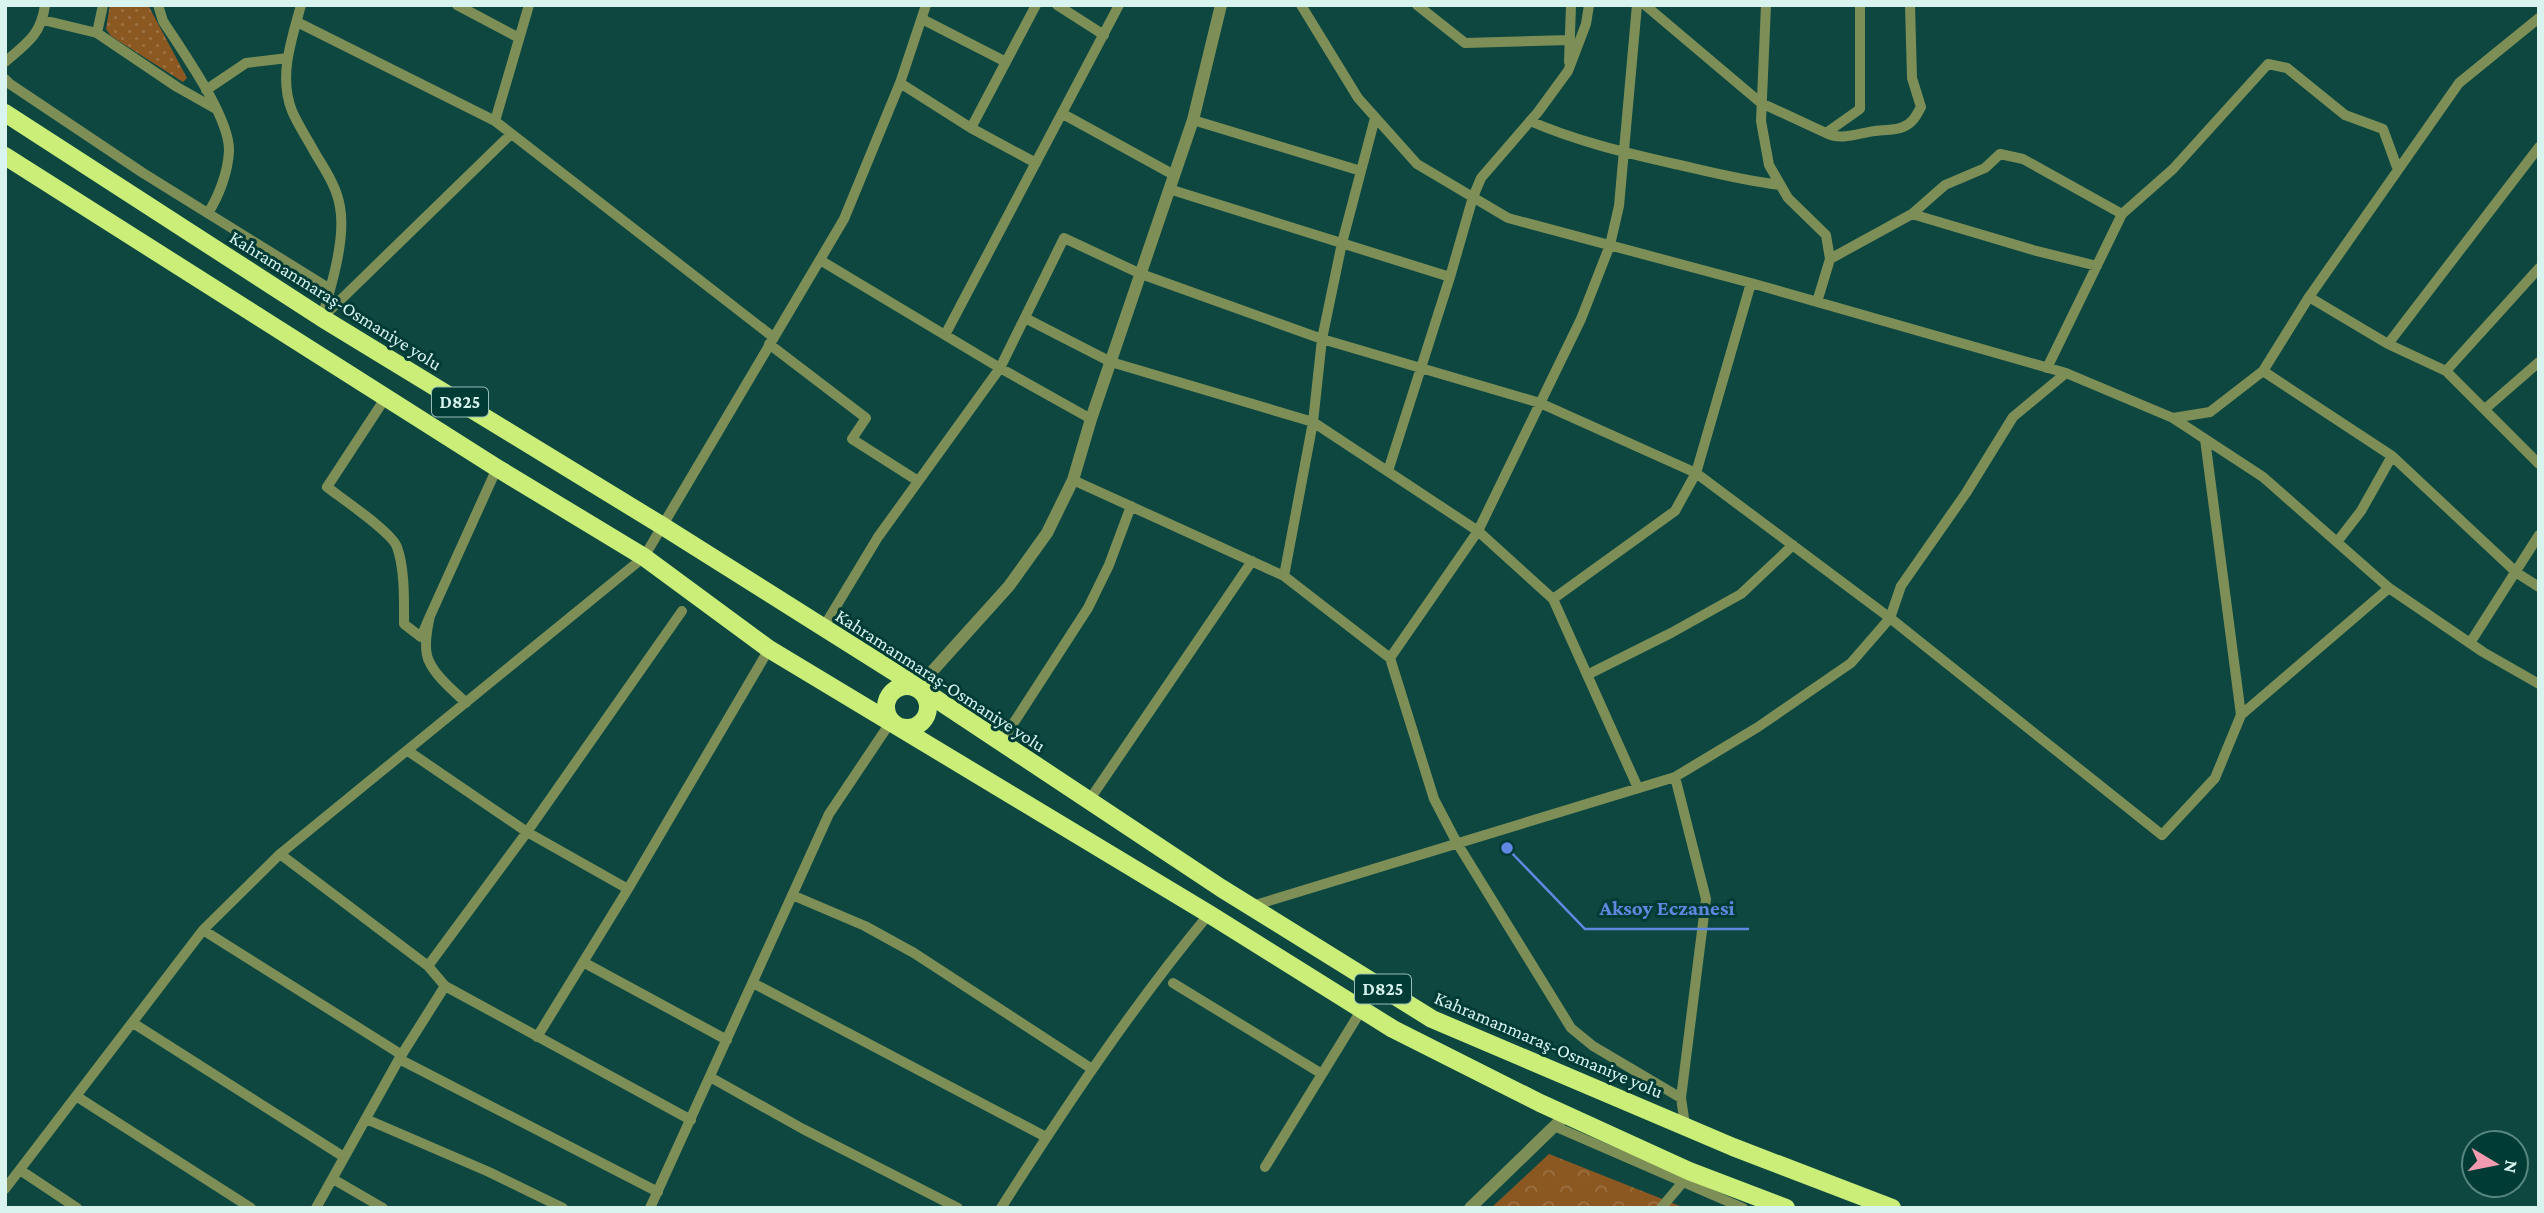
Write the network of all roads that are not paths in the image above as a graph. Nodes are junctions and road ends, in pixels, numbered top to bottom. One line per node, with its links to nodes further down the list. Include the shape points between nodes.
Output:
1 (45, 5): 23 (street)
2 (103, 5): 25 (street)
3 (158, 5): 35 (street, via 163,21)
4 (301, 5): 24 (street)
5 (457, 5): 27 (street)
6 (528, 5): 27 (street)
7 (926, 5): 22 (street)
8 (1036, 5): 31 (street)
9 (1057, 5): 26 (street)
10 (1119, 5): 26 (street)
11 (1222, 5): 41 (street)
12 (1301, 5): 40 (street)
13 (1417, 5): 28 (street, via 1465,43)
14 (1571, 5): 28 (street)
15 (1588, 5): 32 (street, via 1586,24)
16 (1637, 5): 48 (street)
17 (1645, 5): 36 (street)
18 (1766, 5): 36 (street)
19 (1860, 5): 45 (street, via 1860,109)
20 (1910, 5): 45 (street, via 1912,78 1921,107 1913,121 1901,129 1846,136)
21 (2539, 18): 51 (street, via 2459,83)
22 (922, 19): 31 (street); 34 (street)
23 (43, 20): 25 (street); 30 (street, via 35,36)
24 (297, 22): 29 (street); 42 (street)
25 (97, 33): 37 (street)
26 (1104, 35): 39 (street)
27 (519, 37): 42 (street)
28 (1570, 40): 32 (street)
29 (288, 58): 35 (street, via 246,63); 69 (street, via 286,85 292,111 335,188 341,208)
30 (5, 62)
31 (1006, 62): 44 (street)
32 (1568, 71): 43 (street)
33 (5, 79): 57 (street)
34 (900, 83): 44 (street); 63 (street, via 844,219)
35 (206, 90): 37 (street)
36 (1761, 103): 45 (street); 54 (street, via 1769,165)
37 (218, 110): 57 (street, via 229,150 219,197)
38 (5, 113): 72 (highway, Kahramanmaraş-Osmaniye yolu / D825)
39 (1063, 114): 50 (street); 53 (street)
40 (1375, 118): 52 (street); 56 (street, via 1417,164)
41 (1193, 120): 52 (street); 53 (street)
42 (495, 121): 46 (street)
43 (1531, 121): 48 (street); 56 (street, via 1481,178)
44 (971, 128): 50 (street)
45 (1826, 133)
46 (511, 134): 72 (street); 76 (street)
47 (2539, 147): 77 (street)
48 (1625, 153): 54 (street); 61 (street)
49 (5, 156): 86 (highway, D825)
50 (1035, 163): 74 (street)
51 (2398, 170): 59 (street, via 2383,129 2345,115 2287,68 2267,64 2173,169); 70 (street)
52 (1361, 171): 60 (street)
53 (1174, 175): 55 (street)
54 (1780, 185): 62 (street, via 1826,235)
55 (1169, 189): 60 (street); 66 (street)
56 (1473, 197): 61 (street, via 1508,218); 67 (street)
57 (208, 213): 69 (street)
58 (1912, 214): 59 (street, via 1945,185 1985,168 2000,153 2023,159); 62 (street); 64 (street)
59 (2122, 214): 64 (street)
60 (1342, 243): 67 (street); 75 (street)
61 (1610, 245): 68 (street); 87 (street)
62 (1830, 259): 71 (street)
63 (820, 260): 74 (street); 76 (street)
64 (2097, 266): 82 (street)
65 (2539, 268): 84 (street)
66 (1141, 274): 73 (street, via 1064,238); 75 (street); 78 (street)
67 (1450, 277): 81 (street)
68 (1751, 283): 71 (street); 97 (street)
69 (330, 289): 72 (street)
70 (2309, 297): 77 (street); 83 (street)
71 (1817, 302): 82 (street)
72 (322, 318): 101 (highway, Kahramanmaraş-Osmaniye yolu / D825)
73 (1025, 318): 78 (street); 80 (street)
74 (944, 335): 80 (street)
75 (1322, 339): 81 (street); 91 (street)
76 (771, 341): 99 (street, via 866,418 852,439); 101 (street)
77 (2388, 344): 84 (street)
78 (1111, 362): 90 (street); 91 (street)
79 (2539, 362): 88 (street)
80 (1000, 368): 90 (street); 99 (street)
81 (1421, 368): 87 (street); 96 (street)
82 (2047, 368): 85 (street)
83 (2263, 371): 89 (street, via 2210,412); 93 (street)
84 (2446, 371): 88 (street)
85 (2066, 373): 89 (street); 115 (street, via 2013,417 1901,586)
86 (386, 397): 95 (highway, D825); 114 (street, via 327,486 397,545 404,624 421,637)
87 (1540, 403): 97 (street); 102 (street)
88 (2485, 409): 94 (street)
89 (2173, 418): 92 (street)
90 (1091, 419): 98 (street)
91 (1313, 422): 96 (street); 109 (street)
92 (2205, 439): 104 (street, via 2263,477); 124 (street)
93 (2392, 456): 104 (street, via 2361,511); 108 (street)
94 (2539, 464)
95 (497, 468): 106 (highway, D825); 114 (street)
96 (1388, 471): 102 (street)
97 (1696, 473): 105 (street); 112 (street, via 1675,511)
98 (1073, 480): 100 (street); 122 (street, via 1047,533 1009,586)
99 (918, 481): 116 (street)
100 (1131, 506): 107 (street); 126 (street, via 1088,608)
101 (661, 525): 106 (street); 116 (highway, Kahramanmaraş-Osmaniye yolu / D825)
102 (1478, 531): 112 (street); 119 (street)
103 (2539, 535): 108 (street)
104 (2337, 542): 111 (street)
105 (1793, 545): 115 (street); 120 (street, via 1741,594)
106 (644, 557): 118 (highway, D825); 123 (street)
107 (1252, 561): 109 (street); 130 (street)
108 (2517, 573): 110 (street); 117 (street)
109 (1284, 576): 119 (street)
110 (2539, 587)
111 (2389, 588): 117 (street); 124 (street)
112 (1553, 599): 120 (street)
113 (682, 611): 131 (street)
114 (430, 616): 123 (street, via 428,660)
115 (1890, 618): 124 (street, via 2162,835 2215,778); 128 (street, via 1852,663)
116 (823, 628): 122 (highway, Kahramanmaraş-Osmaniye yolu / D825)
117 (2470, 643): 121 (street)
118 (769, 649): 125 (highway, D825); 134 (street)
119 (1390, 658): 132 (street, via 1434,799)
120 (1587, 675): 129 (street)
121 (2539, 684)
122 (921, 690): 125 (highway, via 928,707 923,721 911,729); 125 (highway, via 905,686 892,691 885,704); 126 (highway, Kahramanmaraş-Osmaniye yolu / D825)
123 (466, 703): 127 (street)
124 (2241, 715)
125 (893, 725): 135 (street, via 829,814); 137 (highway, D825)
126 (1000, 744): 130 (highway, Kahramanmaraş-Osmaniye yolu / D825)
127 (408, 751): 131 (street); 133 (street)
128 (1675, 777): 129 (street); 153 (street, via 1706,899)
129 (1638, 788): 132 (street)
130 (1088, 802): 136 (highway, Kahramanmaraş-Osmaniye yolu / D825)
131 (527, 832): 134 (street); 140 (street)
132 (1457, 843): 136 (street); 153 (street, via 1571,1028)
133 (280, 854): 138 (street); 140 (street)
134 (628, 889): 139 (street)
135 (792, 895): 141 (street); 149 (street, via 914,953)
136 (1252, 906): 157 (highway, Kahramanmaraş-Osmaniye yolu / D825, via 1432,1019)
137 (1209, 914): 144 (highway, D825); 149 (street)
138 (203, 930): 145 (street); 148 (street)
139 (583, 961): 146 (street); 147 (street)
140 (428, 966): 143 (street)
141 (753, 982): 147 (street); 158 (street)
142 (1173, 983): 150 (street)
143 (445, 986): 146 (street); 148 (street)
144 (1362, 1009): 150 (street); 156 (highway, D825)
145 (133, 1023): 152 (street); 159 (street)
146 (537, 1037): 155 (street)
147 (727, 1040): 151 (street)
148 (400, 1057): 154 (street); 165 (street)
149 (1092, 1069): 158 (street)
150 (1322, 1074): 160 (street)
151 (710, 1077): 155 (street); 172 (street)
152 (76, 1096): 161 (street); 167 (street)
153 (1681, 1098): 157 (street)
154 (366, 1119): 159 (street); 170 (street)
155 (691, 1120): 165 (street)
156 (1560, 1120): 163 (street); 174 (street); 177 (highway, D825)
157 (1685, 1125): 178 (highway, Kahramanmaraş-Osmaniye yolu / D825)
158 (1046, 1137): 173 (street)
159 (344, 1157): 162 (street)
160 (1265, 1167)
161 (20, 1170): 164 (street); 166 (street)
162 (332, 1179): 168 (street); 169 (street)
163 (1683, 1182): 175 (street); 176 (street)
164 (5, 1189)
165 (658, 1192): 171 (street)
166 (77, 1208)
167 (251, 1208)
168 (316, 1208)
169 (383, 1208)
170 (563, 1208)
171 (650, 1208)
172 (958, 1208)
173 (1002, 1208)
174 (1470, 1208)
175 (1661, 1208)
176 (1743, 1208)
177 (1786, 1208)
178 (1892, 1208)

